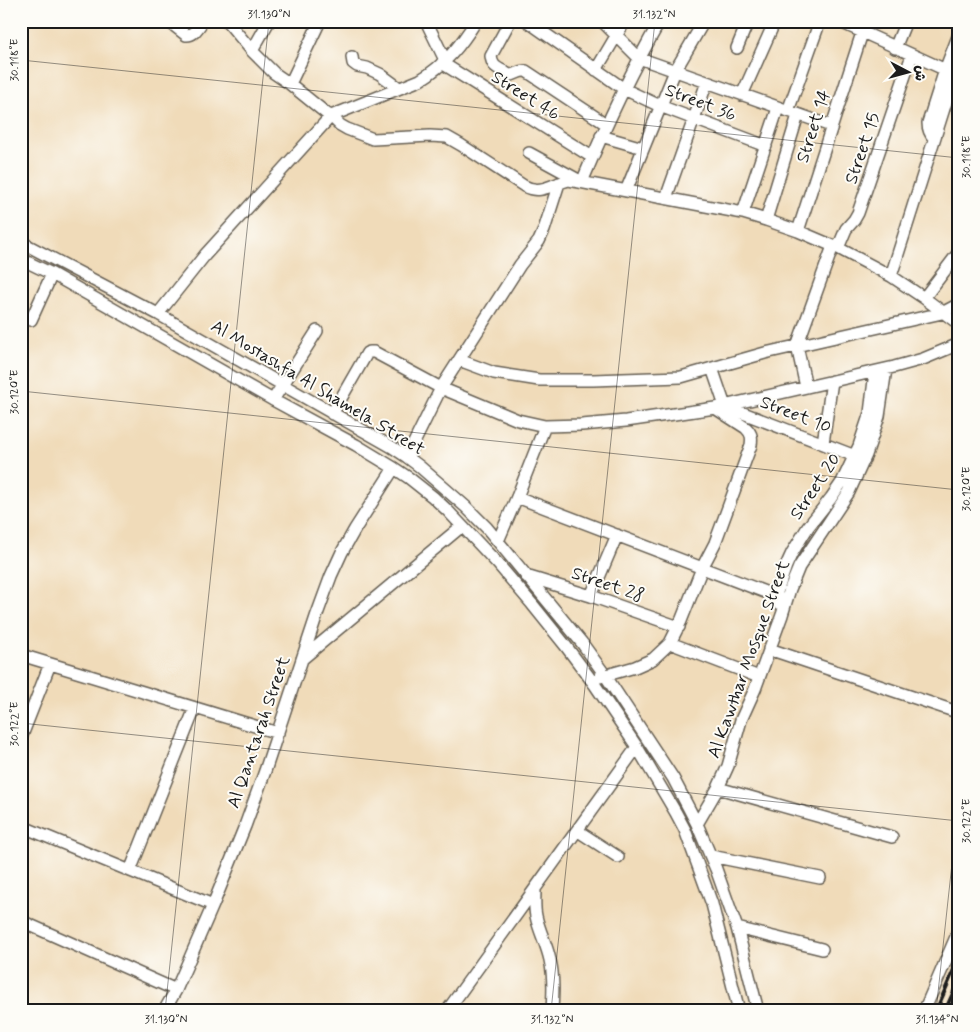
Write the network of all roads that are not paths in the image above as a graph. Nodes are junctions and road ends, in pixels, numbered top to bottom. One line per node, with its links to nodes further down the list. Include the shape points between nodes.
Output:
1 (168, 21): 2 (street, via 190,36)
2 (203, 21)
3 (227, 21): 24 (street)
4 (269, 21): 24 (street)
5 (320, 21): 34 (street)
6 (426, 21): 28 (street)
7 (476, 21): 28 (street, via 460,46)
8 (510, 21): 42 (street, via 491,56 494,66 509,75 526,71)
9 (527, 21): 30 (street, Street 36)
10 (602, 21): 21 (street)
11 (625, 21): 21 (street)
12 (660, 21): 27 (street)
13 (704, 21): 31 (street)
14 (748, 21): 22 (street)
15 (775, 21): 37 (street)
16 (820, 21): 39 (street)
17 (838, 21): 19 (street)
18 (906, 21): 23 (street)
19 (856, 27): 23 (street); 43 (street, Street 14)
20 (959, 34): 32 (street)
21 (616, 36): 27 (street); 30 (street)
22 (737, 48)
23 (895, 48): 25 (street)
24 (252, 51): 34 (street)
25 (912, 55): 32 (street); 57 (street, Street 15, via 858,213)
26 (352, 57): 35 (street, via 357,66 380,74)
27 (639, 58): 31 (street); 36 (street)
28 (444, 62): 35 (street, via 420,80); 48 (street, Street 46)
29 (959, 62): 32 (street)
30 (596, 70): 36 (street, Street 36)
31 (675, 71): 33 (street); 38 (street)
32 (953, 74): 61 (street)
33 (707, 82): 37 (street); 41 (street)
34 (290, 84): 40 (street)
35 (399, 88): 40 (street)
36 (624, 89): 38 (street, Street 36); 42 (street)
37 (742, 95): 39 (street)
38 (660, 106): 41 (street, Street 36); 46 (street)
39 (788, 111): 43 (street); 45 (street); 54 (street)
40 (331, 116): 50 (street, via 348,129 373,139 447,137 533,190); 65 (street, via 205,255)
41 (695, 118): 45 (street, Street 36); 52 (street)
42 (606, 124): 44 (street)
43 (831, 126): 55 (street, Street 14)
44 (601, 136): 46 (street); 48 (street)
45 (766, 146): 53 (street)
46 (643, 148): 51 (street)
47 (529, 153): 49 (street)
48 (592, 157): 49 (street)
49 (582, 182): 50 (street, via 569,180); 51 (street)
50 (560, 183): 71 (street, via 542,236)
51 (626, 192): 52 (street)
52 (666, 198): 53 (street)
53 (743, 213): 54 (street)
54 (766, 220): 55 (street)
55 (798, 231): 57 (street)
56 (21, 242): 65 (street, Al Mostashfa Al Shamela Street)
57 (835, 247): 61 (street); 70 (street, Street 15)
58 (959, 252): 62 (street)
59 (21, 259): 60 (street, Al Mostashfa Al Shamela Street)
60 (52, 274): 66 (street); 78 (street, Al Mostashfa Al Shamela Street)
61 (891, 276): 62 (street)
62 (924, 298): 64 (street)
63 (959, 304): 64 (street)
64 (942, 312): 67 (street); 70 (street)
65 (158, 314): 75 (street, Al Mostashfa Al Shamela Street)
66 (31, 320)
67 (959, 324)
68 (317, 331): 75 (street)
69 (959, 344): 73 (street, via 923,359)
70 (797, 346): 72 (street); 76 (street)
71 (459, 360): 72 (street, via 494,372 539,380 681,376); 77 (street)
72 (712, 368): 79 (street)
73 (880, 370): 74 (street); 83 (street, Street 20); 94 (street, Al Kawthar Mosque Street, via 880,416 866,455 845,498 799,567)
74 (832, 382): 76 (street); 82 (street)
75 (282, 385): 78 (street); 80 (street, Al Mostashfa Al Shamela Street)
76 (806, 387): 79 (street)
77 (441, 388): 80 (street, via 370,352); 81 (street, via 518,420); 84 (street)
78 (273, 400): 85 (street, Al Mostashfa Al Shamela Street)
79 (720, 407): 81 (street, via 626,421); 82 (street, Street 10); 90 (street, via 746,428 752,438 715,543)
80 (332, 414): 84 (street, Al Mostashfa Al Shamela Street)
81 (545, 426): 86 (street)
82 (823, 443): 83 (street, Street 10)
83 (855, 456): 93 (street, Street 20, via 832,498 792,553 781,579)
84 (407, 457): 89 (street, Al Mostashfa Al Shamela Street, via 466,507)
85 (394, 468): 87 (street, Al Mostashfa Al Shamela Street, via 433,497); 99 (street, Al Qantarah Street, via 342,552)
86 (517, 496): 88 (street); 89 (street)
87 (462, 526): 99 (street); 103 (street, Al Mostashfa Al Shamela Street, via 532,604)
88 (617, 535): 90 (street); 92 (street)
89 (498, 541): 91 (street, Al Mostashfa Al Shamela Street)
90 (702, 568): 93 (street); 95 (street)
91 (526, 576): 92 (street, Street 28); 101 (street, Al Mostashfa Al Shamela Street)
92 (591, 596): 95 (street, Street 28)
93 (778, 597): 94 (street, Street 20)
94 (782, 615): 97 (street, Al Kawthar Mosque Street)
95 (679, 627): 96 (street)
96 (670, 643): 101 (street, via 653,659); 102 (street)
97 (769, 649): 102 (street, Al Kawthar Mosque Street); 105 (street)
98 (21, 655): 100 (street)
99 (302, 659): 106 (street, Al Qantarah Street)
100 (50, 664): 104 (street); 107 (street)
101 (605, 675): 103 (street); 110 (street, Al Mostashfa Al Shamela Street, via 673,778)
102 (759, 677): 109 (street, Al Kawthar Mosque Street)
103 (591, 680): 108 (street, Al Mostashfa Al Shamela Street)
104 (195, 708): 106 (street); 116 (street)
105 (954, 711)
106 (278, 733): 119 (street, Al Qantarah Street)
107 (21, 738)
108 (637, 748): 112 (street); 128 (street, Al Mostashfa Al Shamela Street, via 685,830 712,904)
109 (718, 788): 110 (street, Al Kawthar Mosque Street); 113 (street)
110 (697, 824): 114 (street, Al Mostashfa Al Shamela Street)
111 (21, 826): 116 (street)
112 (578, 831): 115 (street); 118 (street)
113 (892, 836)
114 (711, 856): 117 (street); 121 (street, Al Mostashfa Al Shamela Street)
115 (618, 857)
116 (130, 871): 119 (street)
117 (820, 878)
118 (535, 889): 125 (street); 127 (street, via 536,918 552,972)
119 (213, 905): 124 (street, Al Qantarah Street)
120 (21, 921): 124 (street)
121 (736, 928): 123 (street); 129 (street, Al Mostashfa Al Shamela Street)
122 (959, 930): 130 (street)
123 (822, 948)
124 (176, 990): 126 (street, Al Qantarah Street)
125 (451, 1010)
126 (164, 1011)
127 (552, 1011)
128 (738, 1011)
129 (758, 1011)
130 (924, 1011)

